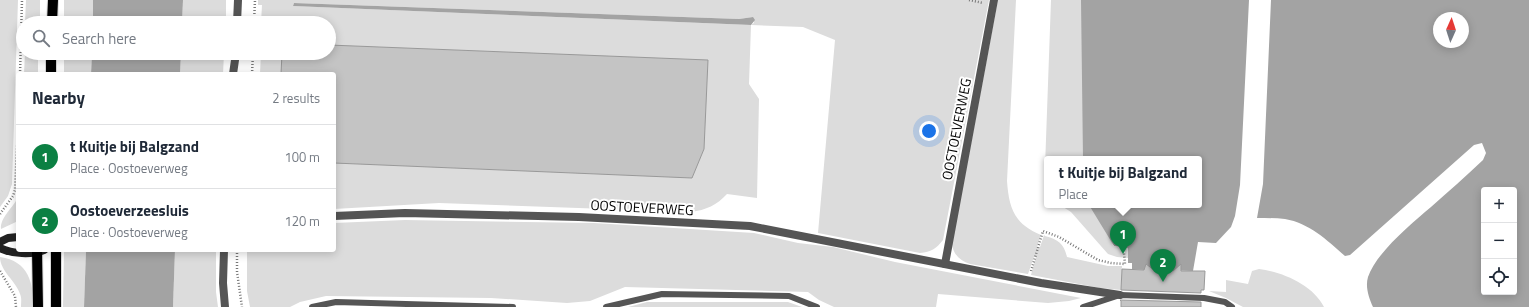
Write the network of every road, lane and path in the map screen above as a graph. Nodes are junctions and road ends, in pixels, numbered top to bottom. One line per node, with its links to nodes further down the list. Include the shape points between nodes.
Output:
1 (22, 0): 6 (path)
2 (53, 0): 7 (main road)
3 (238, 0): 8 (street)
4 (255, 0): 9 (path)
5 (994, 0): 31 (street, OOSTOEVERWEG)
6 (22, 16)
7 (52, 16)
8 (237, 16)
9 (254, 16)
10 (20, 60): 14 (path)
11 (51, 60): 15 (main road)
12 (235, 60): 16 (street)
13 (253, 60): 17 (path)
14 (20, 72)
15 (51, 72)
16 (233, 72)
17 (252, 72)
18 (16, 169): 19 (path, via 14,196)
19 (0, 214)
20 (336, 216): 31 (street, OOSTOEVERWEG, via 437,213 750,226)
21 (16, 237): 22 (street)
22 (0, 242)
23 (0, 248): 24 (street, via 8,252)
24 (16, 252)
25 (40, 252): 35 (main road)
26 (56, 252): 36 (main road)
27 (224, 252): 37 (street)
28 (237, 252): 38 (path)
29 (1124, 253): 30 (path, via 1125,264 1098,260 1059,237 1043,231)
30 (1035, 257)
31 (945, 264): 33 (street, OOSTOEVERWEG)
32 (0, 271): 34 (path, via 15,296)
33 (1120, 295): 43 (lane); 44 (lane, via 1204,298 1225,302)
34 (16, 307)
35 (38, 307)
36 (56, 307)
37 (225, 307)
38 (242, 307)
39 (312, 307): 40 (lane, via 336,302)
40 (514, 307)
41 (606, 307): 42 (lane, via 662,294 789,296)
42 (817, 307)
43 (1083, 307)
44 (1232, 307)

